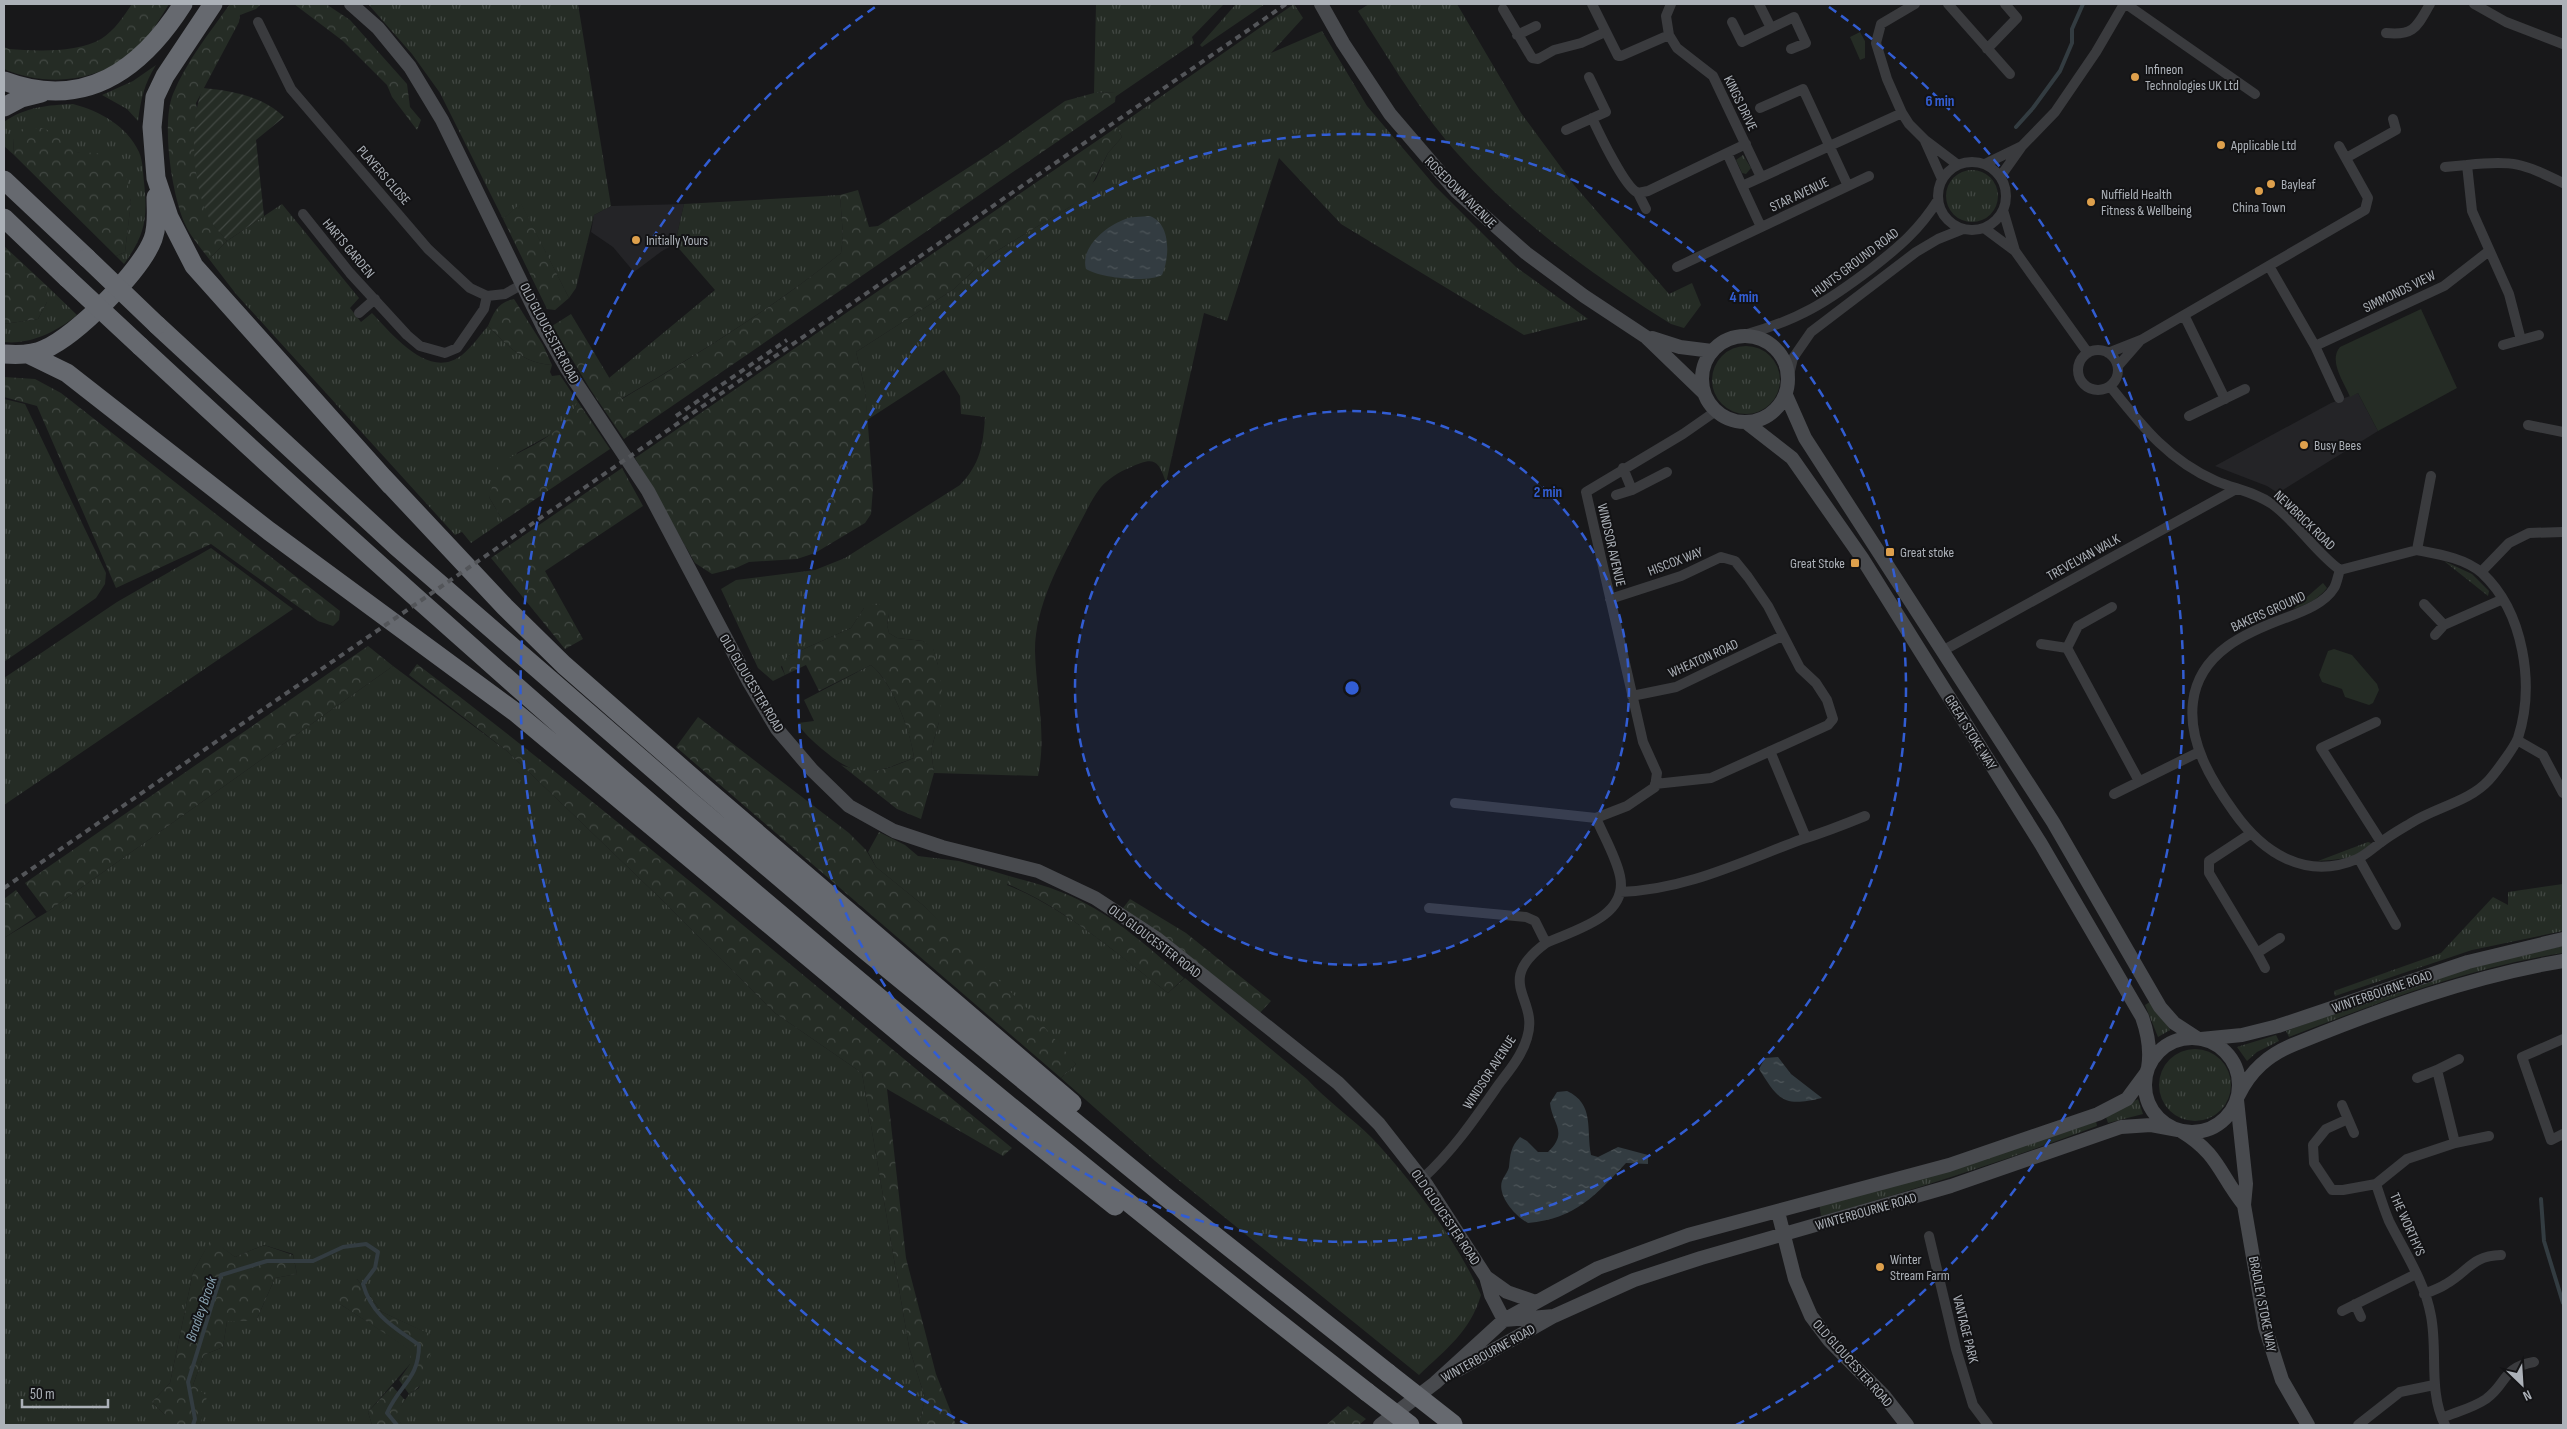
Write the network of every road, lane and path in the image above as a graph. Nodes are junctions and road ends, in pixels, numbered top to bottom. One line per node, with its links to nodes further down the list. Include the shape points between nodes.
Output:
1 (182, 4): 29 (highway, via 140,59 118,74 95,84)
2 (214, 4): 51 (highway, via 165,76 155,98 152,127)
3 (352, 4): 70 (main road, OLD GLOUCESTER ROAD, via 378,28 410,67 442,120)
4 (1321, 4): 77 (main road, ROSEDOWN AVENUE, via 1390,114 1456,191 1526,254)
5 (1592, 4): 19 (street)
6 (1671, 4): 22 (street, via 1666,16)
7 (1760, 4): 18 (street)
8 (1916, 4): 33 (street, via 1881,24 1876,43)
9 (1948, 4): 25 (street)
10 (2006, 4): 25 (street, via 2017,18)
11 (2125, 4): 30 (street); 40 (street, via 2056,112)
12 (2430, 4): 20 (street, via 2416,29 2401,34)
13 (2474, 4): 23 (street, via 2506,22)
14 (1503, 9): 21 (street)
15 (258, 22): 71 (street, PLAYERS CLOSE, via 291,89 428,249 470,288)
16 (1732, 22): 18 (street, via 1742,42)
17 (1536, 26): 21 (street)
18 (1771, 28): 24 (street, via 1794,17 1806,43)
19 (1605, 32): 21 (street, via 1538,59 1529,55); 22 (street, via 1615,52 1621,56)
20 (2386, 33)
21 (1517, 35)
22 (1669, 35): 38 (street, KINGS DRIVE, via 1677,48 1713,76)
23 (2563, 44)
24 (1791, 49)
25 (1987, 49): 26 (street)
26 (2010, 74)
27 (1590, 77): 34 (street, via 1606,112)
28 (4, 81): 29 (highway, via 21,88)
29 (49, 90): 31 (highway, via 20,98)
30 (2255, 94)
31 (4, 107)
32 (1760, 108): 39 (street, STAR AVENUE, via 1803,89)
33 (1902, 112): 37 (street); 39 (street)
34 (1592, 118): 36 (street); 57 (street, via 1628,186)
35 (2393, 119): 43 (street, via 2396,130)
36 (1566, 130)
37 (1925, 140): 45 (street); 52 (street)
38 (1746, 144): 42 (street, KINGS DRIVE); 49 (street, KINGS DRIVE)
39 (1829, 145): 49 (street); 56 (street, STAR AVENUE)
40 (2022, 146): 44 (street); 50 (street)
41 (2339, 146): 43 (street)
42 (1727, 153): 55 (street); 57 (street, KINGS DRIVE)
43 (2346, 158): 68 (street, via 2368,198 2365,210)
44 (1985, 164): 45 (street, via 1967,162); 50 (street)
45 (1958, 165): 52 (street)
46 (2467, 165): 47 (street); 54 (street, via 2504,161 2528,166); 67 (street, via 2472,211)
47 (2446, 167)
48 (1869, 176): 56 (street, STAR AVENUE)
49 (1761, 177): 55 (street)
50 (2000, 177): 60 (street, via 2006,193)
51 (156, 178): 86 (highway, via 155,232 135,268 68,336 43,350); 103 (highway, via 169,217 194,266)
52 (1942, 178): 58 (street)
53 (4, 180): 130 (highway, bridge, via 396,546)
54 (2563, 183)
55 (1742, 186): 63 (street, STAR AVENUE)
56 (1848, 186): 63 (street, STAR AVENUE)
57 (1643, 192): 59 (street)
58 (1938, 200): 65 (street, via 1946,218); 75 (street, HUNTS GROUND ROAD, via 1907,240 1835,297 1786,322)
59 (1646, 210)
60 (2003, 210): 64 (street); 66 (street)
61 (304, 214): 72 (street, HARTS GARDEN, via 350,273)
62 (4, 218): 171 (highway, bridge, via 536,706 734,875)
63 (1761, 227): 69 (street, STAR AVENUE)
64 (1984, 228): 65 (street); 66 (street)
65 (1963, 229): 88 (street, HUNTS GROUND ROAD, via 1916,252 1811,332 1793,358)
66 (2015, 251): 84 (street)
67 (2488, 251): 79 (street, via 2509,294); 80 (street, SIMMONDS VIEW, via 2444,286)
68 (2269, 266): 74 (street); 80 (street)
69 (1677, 267)
70 (523, 284): 71 (street, via 504,294); 161 (main road, OLD GLOUCESTER ROAD, via 567,369 648,491 749,682 777,729 812,770 849,806 894,831 942,847 1038,871 1126,916 1338,1082 1379,1124)
71 (487, 296): 72 (street, HARTS GARDEN, via 484,309 463,342 452,352 445,353 413,341)
72 (375, 299): 73 (street, HARTS GARDEN)
73 (359, 313)
74 (2184, 315): 78 (street); 94 (street)
75 (1744, 335): 82 (main road, via 1731,338); 88 (main road, via 1764,340 1779,351)
76 (2539, 335): 79 (street)
77 (1646, 336): 82 (main road, ROSEDOWN AVENUE, via 1680,347); 91 (main road, ROSEDOWN AVENUE)
78 (2141, 340): 83 (street); 87 (street)
79 (2521, 340): 81 (street)
80 (2315, 346): 93 (street)
81 (2503, 346)
82 (1712, 351): 91 (main road, via 1702,371)
83 (2108, 352): 84 (street); 87 (street)
84 (2088, 353): 89 (street, via 2079,367 2083,383 2093,389)
85 (4, 354): 86 (highway)
86 (28, 354): 171 (highway, via 67,373 269,531 515,712 915,1046 1160,1242)
87 (2118, 366): 89 (street, via 2117,377)
88 (1789, 374): 92 (main road)
89 (2110, 386): 104 (street, NEWBRICK ROAD, via 2148,433 2185,465)
90 (2245, 389): 94 (street)
91 (1704, 392): 95 (main road)
92 (1786, 395): 97 (main road, via 1771,414); 120 (main road, GREAT STOKE WAY, via 1806,438)
93 (2339, 398)
94 (2225, 399): 96 (street)
95 (1716, 411): 97 (main road, via 1730,420); 100 (street, WINDSOR AVENUE)
96 (2189, 416)
97 (1747, 422): 150 (main road, GREAT STOKE WAY, via 1792,458 1862,558 1994,769 2135,1002 2147,1035)
98 (2528, 425): 99 (street)
99 (2563, 432)
100 (1623, 468): 105 (street); 111 (street, WINDSOR AVENUE, via 1586,492)
101 (1666, 472): 105 (street)
102 (2431, 476): 108 (street)
103 (383, 477): 130 (highway, via 501,610 626,732); 163 (highway, via 564,665 1106,1132)
104 (2236, 489): 109 (street, NEWBRICK ROAD, via 2258,495 2274,505); 120 (street, TREVELYAN WALK)
105 (1632, 490): 106 (street)
106 (1616, 494)
107 (2563, 532): 110 (street, via 2529,533 2509,543)
108 (2417, 550): 109 (street, BAKERS GROUND); 110 (street, BAKERS GROUND, via 2450,557)
109 (2340, 570): 125 (street, BAKERS GROUND, via 2334,588 2312,608 2239,636 2216,654 2199,678 2193,700 2192,726)
110 (2481, 572): 112 (street, BAKERS GROUND)
111 (1610, 599): 117 (street, HISCOX WAY, via 1681,576 1721,557 1735,561 1748,577 1768,606); 121 (street, WINDSOR AVENUE)
112 (2503, 599): 115 (street); 123 (street, BAKERS GROUND, via 2518,629 2524,662 2524,704)
113 (2424, 604): 115 (street)
114 (2112, 607): 119 (street, via 2078,626)
115 (2444, 625): 116 (street)
116 (2435, 635)
117 (1782, 636): 121 (street, WHEATON ROAD, via 1676,687); 124 (street, via 1800,668 1816,683 1833,719 1828,725)
118 (2041, 644): 119 (street)
119 (2067, 648): 126 (street)
120 (1944, 650): 147 (main road, GREAT STOKE WAY, via 2053,822 2160,1007 2174,1023)
121 (1632, 696): 127 (street, WINDSOR AVENUE, via 1643,742 1656,773)
122 (2376, 722): 136 (street, via 2321,748)
123 (2517, 740): 128 (street, via 2544,755); 136 (street, BAKERS GROUND, via 2488,781 2475,791 2418,818)
124 (1770, 751): 127 (street, via 1712,778); 135 (street)
125 (2199, 752): 126 (street); 134 (street, BAKERS GROUND, via 2222,795)
126 (2139, 781): 129 (street)
127 (1655, 784): 133 (street, via 1655,788 1627,806)
128 (2563, 793)
129 (2114, 794)
130 (691, 802): 163 (highway, via 865,950)
131 (1455, 803): 133 (street)
132 (1865, 816): 135 (street)
133 (1596, 818): 138 (street, via 1620,877)
134 (2250, 834): 137 (street, BAKERS GROUND, via 2274,854 2305,866 2336,865); 144 (street, via 2209,861 2208,866)
135 (1806, 838): 138 (street, via 1687,883)
136 (2381, 842): 137 (street, BAKERS GROUND)
137 (2359, 859): 140 (street)
138 (1620, 892): 143 (street, WINDSOR AVENUE, via 1608,914)
139 (1428, 908): 143 (street, via 1526,916 1535,921)
140 (2396, 925)
141 (2280, 938): 144 (street)
142 (2563, 939): 147 (main road, WINTERBOURNE ROAD, via 2468,962 2278,1026 2242,1035)
143 (1546, 943): 161 (street, WINDSOR AVENUE, via 1529,955 1518,979 1529,1022 1528,1037 1519,1056 1468,1129)
144 (2257, 954): 146 (street)
145 (2563, 961): 153 (main road, WINTERBOURNE ROAD, via 2473,982 2286,1047 2257,1066)
146 (2265, 968)
147 (2199, 1039): 150 (main road, via 2182,1039 2168,1045 2156,1055); 153 (main road, via 2218,1046 2232,1060 2237,1071)
148 (2563, 1039): 158 (street, via 2522,1058 2551,1140)
149 (2459, 1059): 151 (street)
150 (2148, 1070): 156 (main road, via 2145,1087 2151,1107 2165,1123); 165 (main road, WINTERBOURNE ROAD, via 2127,1099 2098,1114 1949,1165)
151 (2437, 1070): 152 (street); 160 (street)
152 (2417, 1078)
153 (2237, 1098): 156 (main road, via 2230,1113 2208,1129 2195,1132); 164 (main road, BRADLEY STOKE WAY, via 2246,1184)
154 (2342, 1105): 155 (street)
155 (2348, 1119): 157 (street); 162 (street, THE WORTHYS, via 2319,1135 2313,1145 2314,1163 2332,1190)
156 (2179, 1130): 164 (main road, BRADLEY STOKE WAY, via 2204,1147 2216,1160 2231,1189); 166 (main road, WINTERBOURNE ROAD, via 2151,1124 2121,1127 1951,1186)
157 (2354, 1132)
158 (2563, 1134)
159 (2489, 1136): 160 (street, THE WORTHYS)
160 (2455, 1143): 162 (street, THE WORTHYS, via 2407,1159)
161 (1422, 1178): 170 (main road, OLD GLOUCESTER ROAD)
162 (2376, 1184): 169 (street, THE WORTHYS, via 2388,1218)
163 (1166, 1197): 183 (highway, bridge)
164 (2244, 1205): 188 (main road, BRADLEY STOKE WAY, via 2270,1345 2282,1380)
165 (1778, 1212): 166 (main road, OLD GLOUCESTER ROAD); 173 (main road, WINTERBOURNE ROAD, via 1688,1235 1598,1268)
166 (1785, 1234): 176 (main road, WINTERBOURNE ROAD, via 1634,1280); 186 (main road, OLD GLOUCESTER ROAD, via 1795,1279 1811,1316)
167 (1929, 1236): 187 (street, VANTAGE PARK, via 1970,1396)
168 (2501, 1255): 172 (street, via 2470,1263 2447,1284)
169 (2416, 1274): 172 (street, THE WORTHYS); 174 (street, THE WORTHYS)
170 (1486, 1277): 173 (main road, OLD GLOUCESTER ROAD, via 1507,1292); 178 (main road, OLD GLOUCESTER ROAD)
171 (1233, 1287): 185 (highway, bridge)
172 (2424, 1294): 181 (street, THE WORTHYS, via 2431,1316)
173 (1536, 1302): 178 (main road, WINTERBOURNE ROAD)
174 (2355, 1304): 175 (street, THE WORTHYS); 177 (street)
175 (2342, 1311)
176 (1554, 1316): 178 (main road); 180 (main road, WINTERBOURNE ROAD)
177 (2362, 1317)
178 (1504, 1320): 180 (main road, WINTERBOURNE ROAD)
179 (2534, 1362): 182 (street, THE WORTHYS, via 2519,1365 2484,1401)
180 (1435, 1382): 184 (main road)
181 (2434, 1385): 182 (street, THE WORTHYS); 189 (street, via 2400,1392)
182 (2443, 1422)
183 (1454, 1424)
184 (1380, 1425)
185 (1410, 1425)
186 (1907, 1425)
187 (1988, 1425)
188 (2308, 1425)
189 (2358, 1425)

